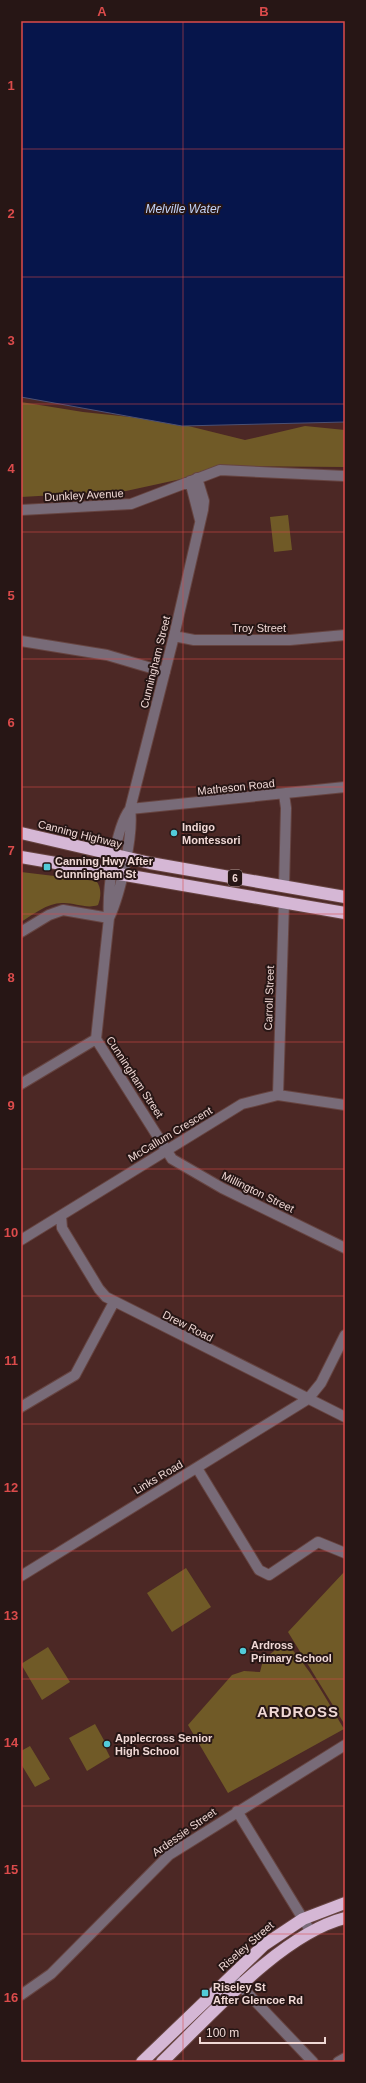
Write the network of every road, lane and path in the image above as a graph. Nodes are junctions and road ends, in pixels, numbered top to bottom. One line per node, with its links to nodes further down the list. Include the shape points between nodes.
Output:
1 (345, 476): 2 (street, Dunkley Avenue, via 220,470)
2 (194, 483): 3 (street, Dunkley Avenue, via 177,491 170,490 132,504); 5 (street, Cunningham Street, via 200,520)
3 (21, 510)
4 (345, 634): 5 (street, Troy Street, via 290,640 194,640)
5 (174, 636): 7 (street, Cunningham Street)
6 (21, 641): 7 (street, via 107,654)
7 (165, 672): 10 (street, Cunningham Street)
8 (345, 787): 9 (street, Matheson Road)
9 (284, 794): 10 (street, Matheson Road); 15 (street)
10 (130, 809): 13 (street, Cunningham Street, via 123,818)
11 (21, 833): 13 (highway, Canning Highway / 6)
12 (21, 857): 14 (highway, 6)
13 (120, 857): 14 (street, Cunningham Street); 15 (highway, Canning Highway / 6)
14 (117, 873): 17 (highway, 6); 19 (street, Cunningham Street, via 116,904)
15 (284, 887): 16 (highway, Canning Highway / 6)
16 (345, 897)
17 (284, 902): 18 (highway, 6); 23 (street, Carroll Street)
18 (345, 913)
19 (110, 918): 20 (street, via 63,910 49,915); 21 (street, Cunningham Street)
20 (21, 932)
21 (96, 1039): 22 (street); 25 (street, Cunningham Street)
22 (21, 1084)
23 (278, 1095): 24 (street, McCallum Crescent); 25 (street, McCallum Crescent, via 242,1104)
24 (345, 1105)
25 (167, 1150): 26 (street, McCallum Crescent); 28 (street, Millington Street, via 172,1159 190,1171)
26 (61, 1216): 27 (street, McCallum Crescent); 29 (street, Drew Road, via 62,1228 99,1289)
27 (21, 1240)
28 (345, 1248)
29 (114, 1302): 31 (street, Drew Road); 32 (street, via 75,1375)
30 (345, 1335): 31 (street, Links Road, via 321,1383)
31 (308, 1399): 33 (street, Drew Road); 34 (street, Links Road)
32 (21, 1407)
33 (345, 1417)
34 (197, 1468): 35 (street, via 259,1570 269,1575 318,1542); 36 (street, Links Road)
35 (345, 1553)
36 (21, 1576)
37 (345, 1745): 38 (street, Ardessie Street)
38 (237, 1811): 41 (street); 45 (street, Ardessie Street, via 160,1862 51,1974)
39 (345, 1903): 41 (highway, Riseley Street)
40 (345, 1918): 42 (highway)
41 (303, 1919): 42 (street); 43 (highway, Riseley Street, via 264,1945)
42 (311, 1932): 44 (highway, via 275,1955)
43 (232, 1974): 44 (street); 47 (highway, Riseley Street)
44 (241, 1986): 48 (highway); 49 (street)
45 (21, 1995)
46 (345, 2058): 50 (street)
47 (142, 2062)
48 (162, 2062)
49 (313, 2062)
50 (338, 2062)

